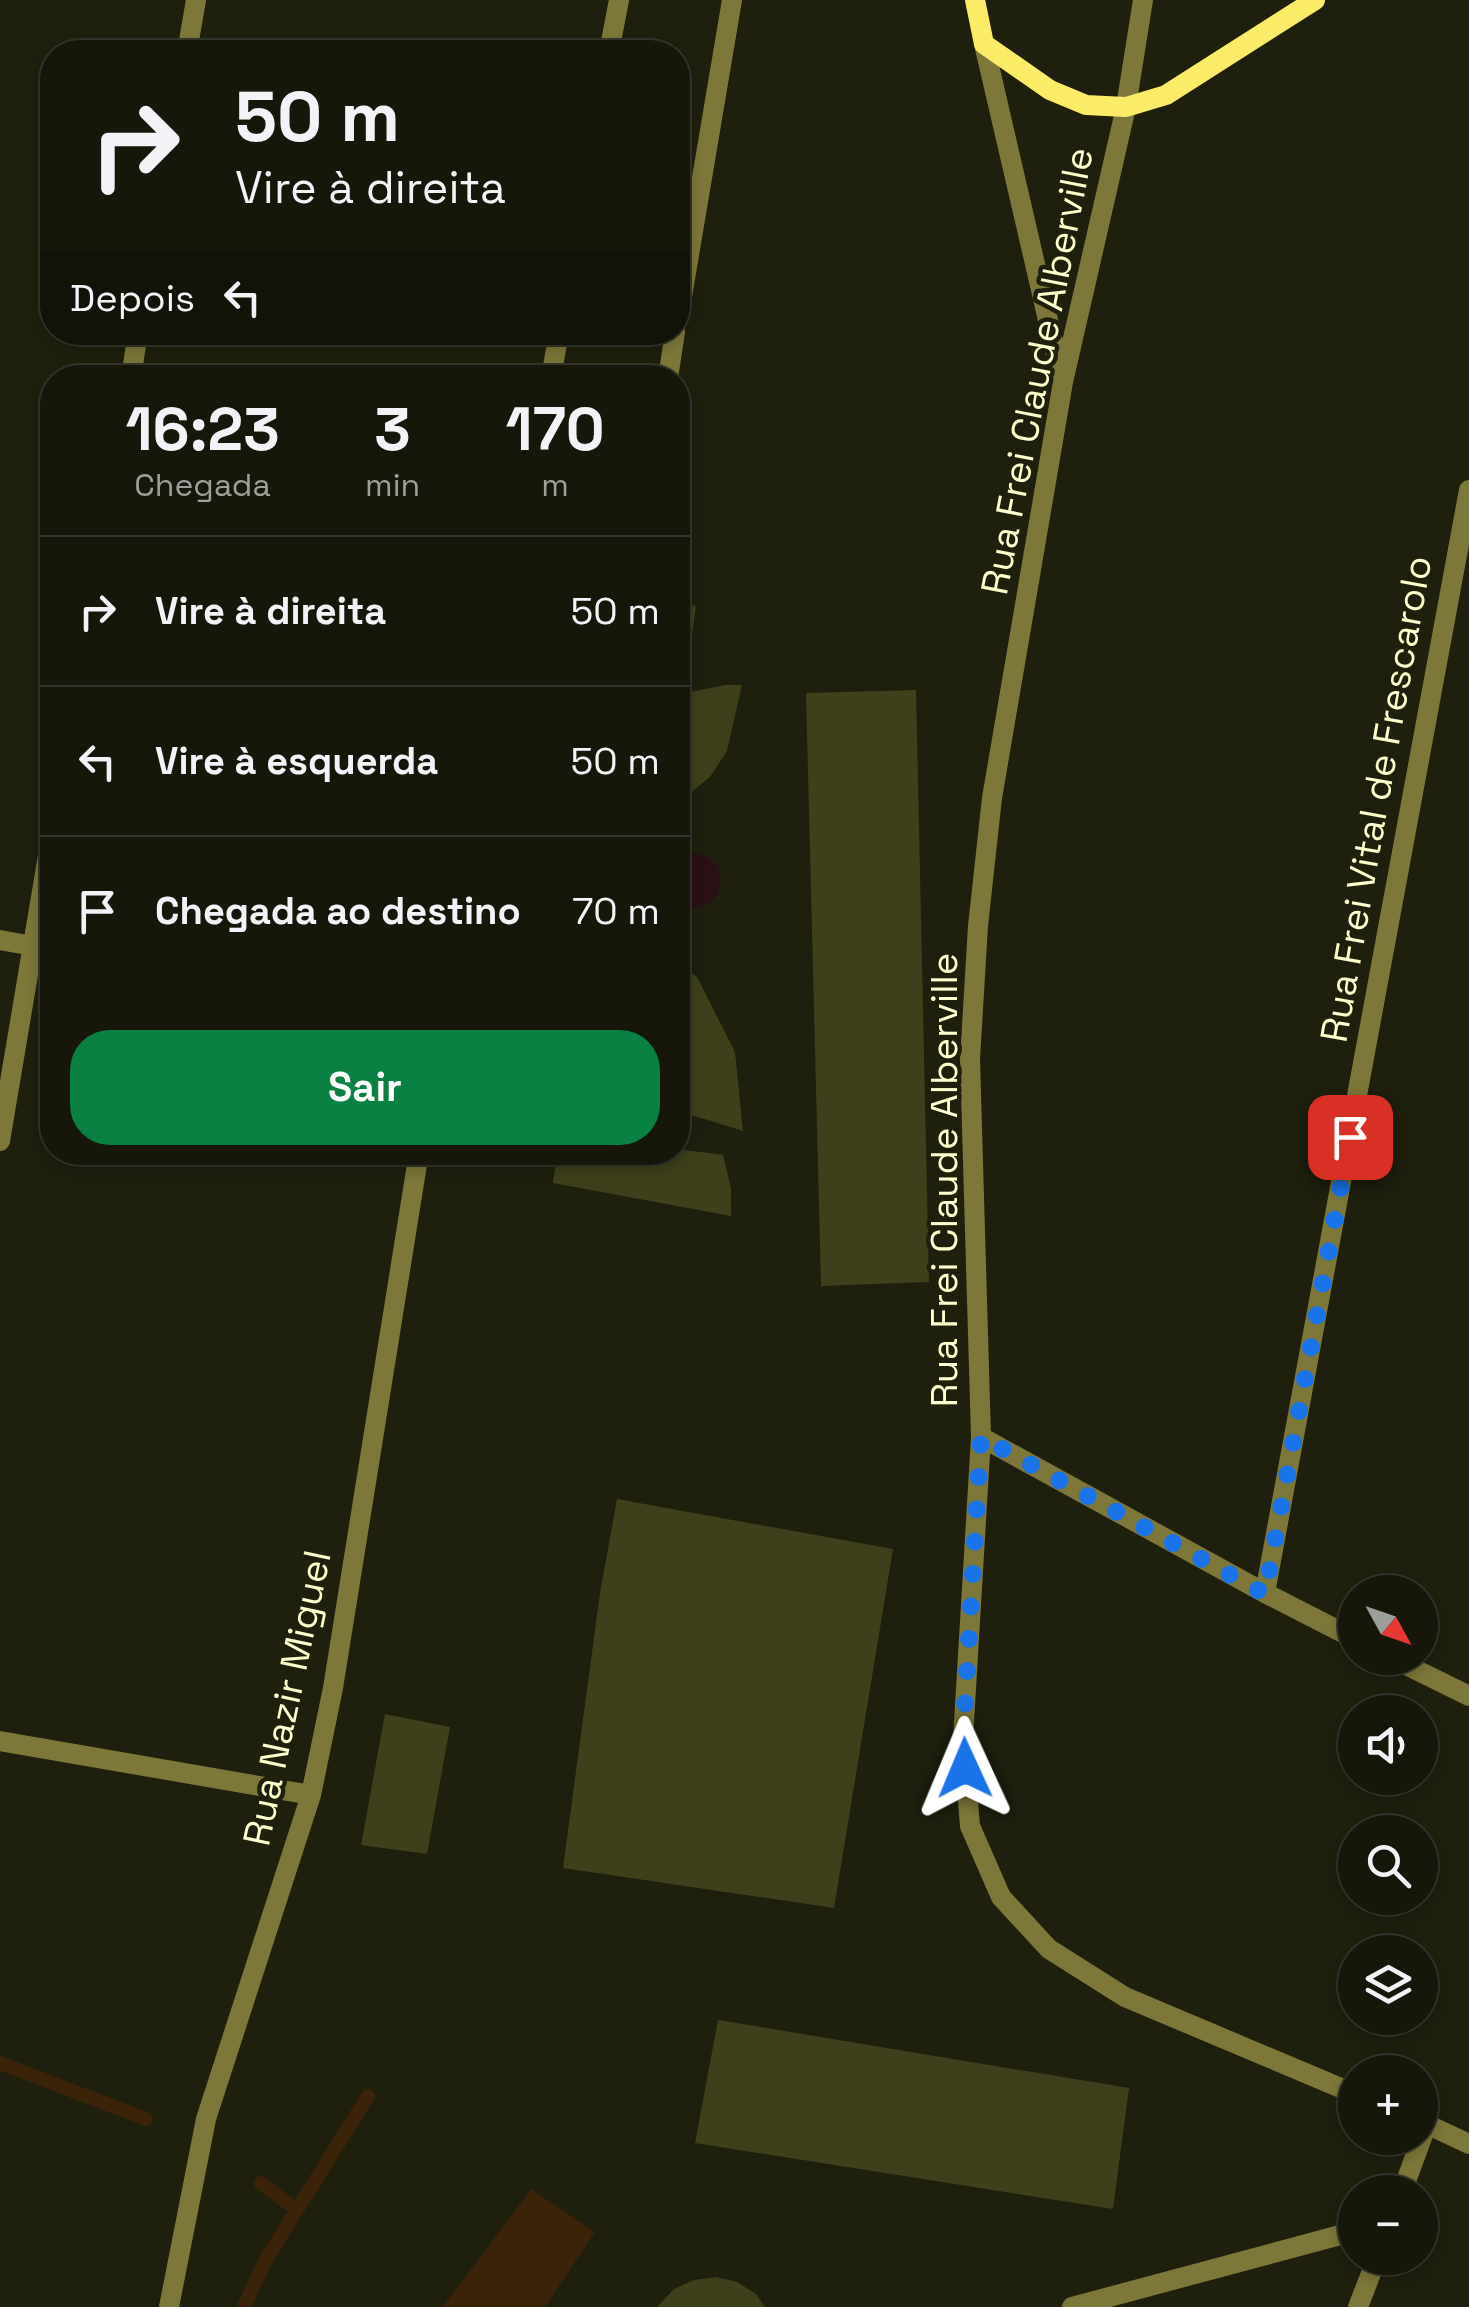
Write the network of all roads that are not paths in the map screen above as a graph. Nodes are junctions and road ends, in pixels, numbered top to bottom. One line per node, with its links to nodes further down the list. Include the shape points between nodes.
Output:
1 (196, 0): 7 (street)
2 (619, 0): 8 (street)
3 (732, 0): 11 (street)
4 (975, 0): 9 (main road)
5 (1143, 0): 10 (street, Rua Frei Claude Alberville)
6 (1315, 0): 10 (main road, via 1166,95)
7 (189, 40)
8 (611, 40)
9 (984, 44): 10 (main road, via 1050,90 1086,105); 12 (street)
10 (1126, 107): 12 (street, Rua Frei Claude Alberville)
11 (690, 191)
12 (1063, 382): 19 (street, Rua Frei Claude Alberville, via 992,798 978,926 970,1059)
13 (1469, 490): 20 (street, Rua Frei Vital de Frescarolo)
14 (40, 904): 16 (street)
15 (0, 940): 16 (street)
16 (33, 946): 17 (street)
17 (0, 1141)
18 (417, 1165): 25 (street, Rua Nazir Miguel)
19 (981, 1437): 20 (street); 26 (street, Rua Frei Claude Alberville, via 963,1739 970,1826 1001,1896 1049,1949 1125,1997)
20 (1265, 1594): 21 (street)
21 (1338, 1630)
22 (1426, 1675): 23 (street)
23 (1469, 1696)
24 (0, 1742): 25 (street)
25 (311, 1794): 31 (street, Rua Nazir Miguel, via 206,2119)
26 (1338, 2087)
27 (1438, 2129): 28 (street)
28 (1469, 2144)
29 (1338, 2236): 32 (street)
30 (1370, 2275): 33 (street)
31 (169, 2307)
32 (1072, 2307)
33 (1358, 2307)

